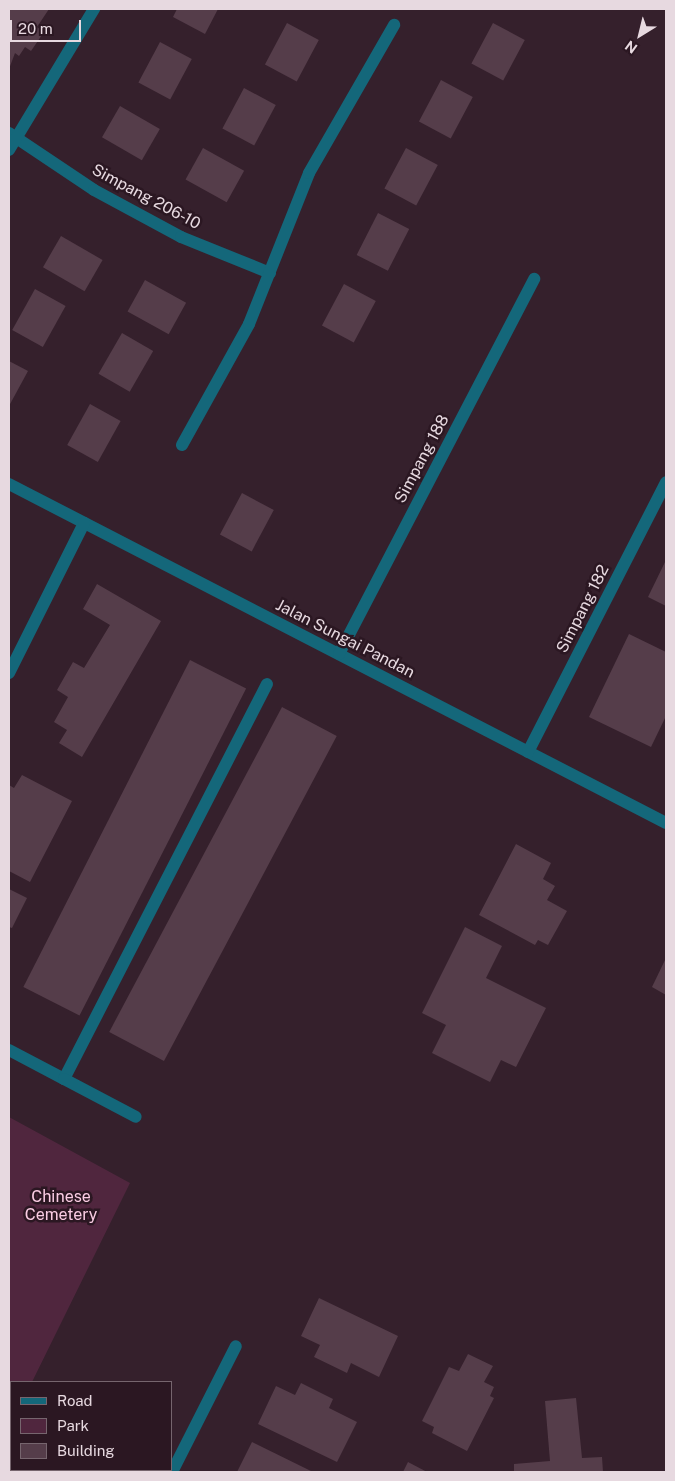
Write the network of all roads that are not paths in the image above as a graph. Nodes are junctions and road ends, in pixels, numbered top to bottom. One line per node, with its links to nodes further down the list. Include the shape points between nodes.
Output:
1 (94, 9): 3 (street)
2 (394, 25): 5 (street, via 308,173)
3 (12, 135): 4 (street); 5 (street, Simpang 206-10, via 94,190 181,237)
4 (9, 150)
5 (270, 272): 7 (street, via 222,376)
6 (534, 279): 11 (street, Simpang 188)
7 (182, 445)
8 (666, 482): 14 (street, Simpang 182)
9 (9, 484): 10 (street, Jalan Sungai Pandan)
10 (84, 522): 11 (street, Jalan Sungai Pandan); 12 (street)
11 (339, 654): 14 (street, Jalan Sungai Pandan)
12 (9, 674)
13 (267, 684): 17 (street)
14 (528, 752): 15 (street, Jalan Sungai Pandan)
15 (666, 823)
16 (9, 1050): 17 (street)
17 (64, 1079): 18 (street)
18 (136, 1117)
19 (236, 1346): 20 (street)
20 (172, 1472)

